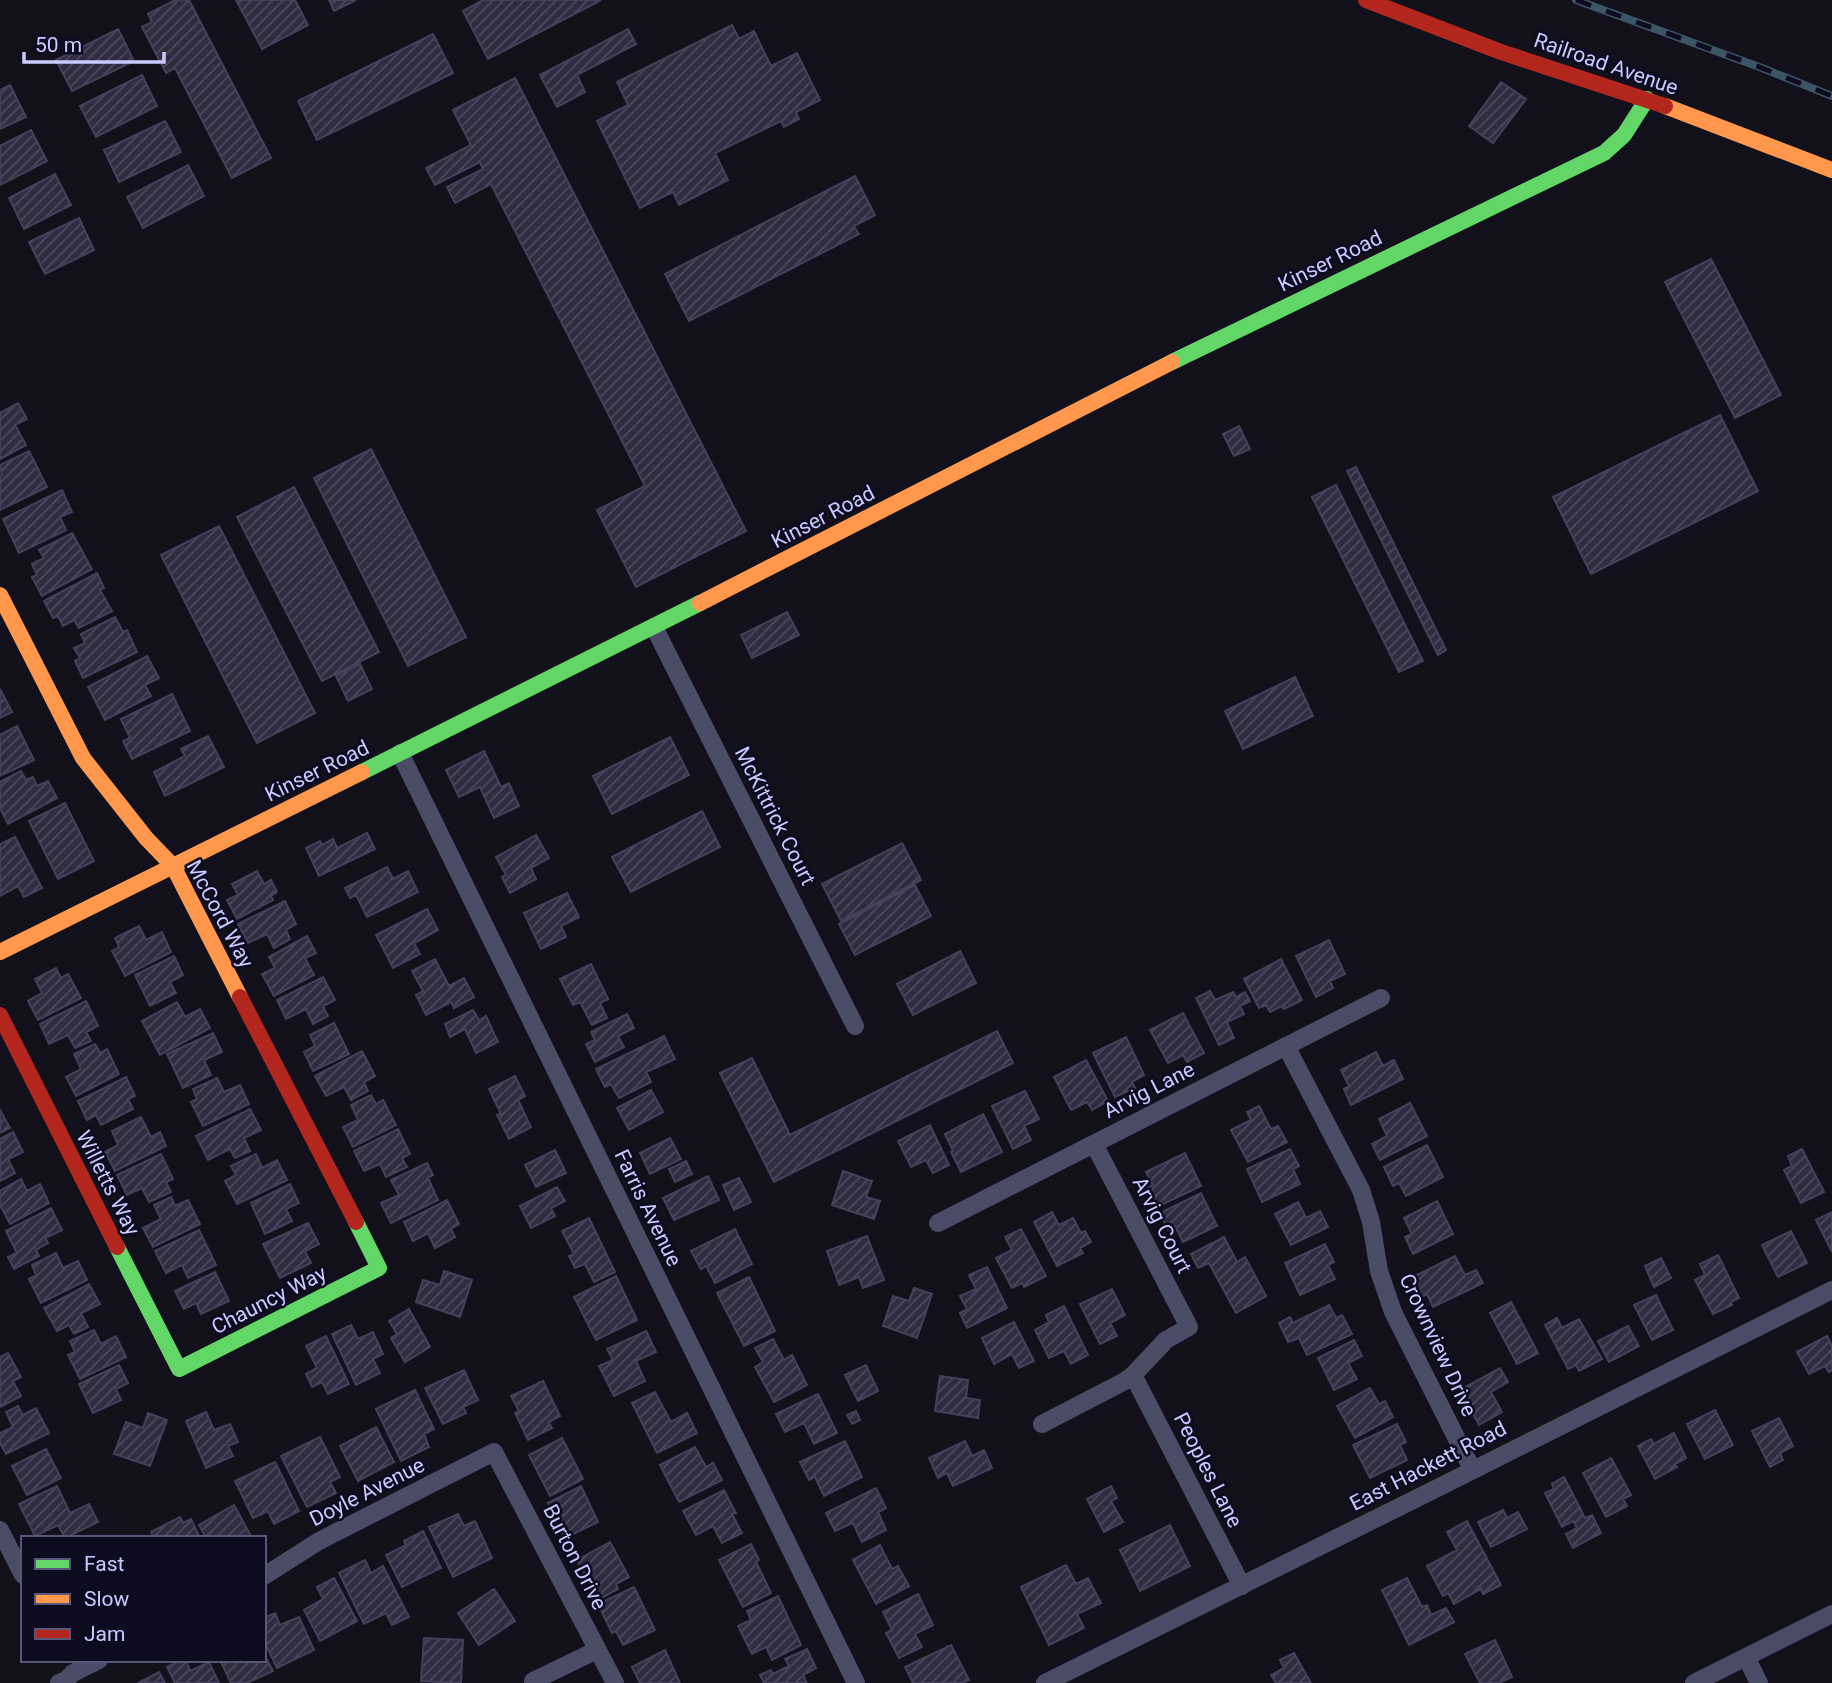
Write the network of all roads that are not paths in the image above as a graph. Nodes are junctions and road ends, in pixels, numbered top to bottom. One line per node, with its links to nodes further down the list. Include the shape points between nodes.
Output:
1 (1366, 0): 2 (street, Railroad Avenue, via 1501,52)
2 (1647, 99): 3 (street, Railroad Avenue); 5 (street, Kinser Road, via 1620,142 1604,153 1220,337)
3 (1832, 170)
4 (0, 595): 7 (street, McCord Way, via 83,758)
5 (654, 627): 6 (street, Kinser Road); 11 (street, McKittrick Court)
6 (400, 753): 7 (street, Kinser Road); 33 (street, Farris Avenue)
7 (173, 866): 8 (street, Kinser Road); 15 (street, McCord Way)
8 (0, 952)
9 (1381, 998): 12 (street, Arvig Lane)
10 (0, 1015): 17 (street, Willetts Way)
11 (855, 1026)
12 (1286, 1046): 13 (street, Arvig Lane); 21 (street, Crownview Drive, via 1360,1190 1390,1305)
13 (1094, 1144): 14 (street, Arvig Lane); 18 (street, Arvig Court, via 1189,1327 1166,1340)
14 (938, 1223)
15 (379, 1268): 17 (street, Chauncy Way)
16 (1832, 1290): 21 (street, East Hackett Road)
17 (179, 1369)
18 (1133, 1375): 19 (street); 25 (street, Peoples Lane)
19 (1042, 1424)
20 (494, 1452): 24 (street, Doyle Avenue, via 319,1541); 27 (street, Burton Drive)
21 (1472, 1469): 25 (street, East Hackett Road)
22 (0, 1530): 23 (street)
23 (21, 1571)
24 (266, 1575)
25 (1242, 1586): 34 (street, East Hackett Road)
26 (1832, 1614): 28 (street)
27 (597, 1650): 31 (street); 32 (street, Burton Drive)
28 (1746, 1657): 35 (street); 36 (street)
29 (95, 1662): 30 (street)
30 (69, 1675)
31 (533, 1681)
32 (615, 1683)
33 (856, 1683)
34 (1045, 1683)
35 (1694, 1683)
36 (1759, 1683)

